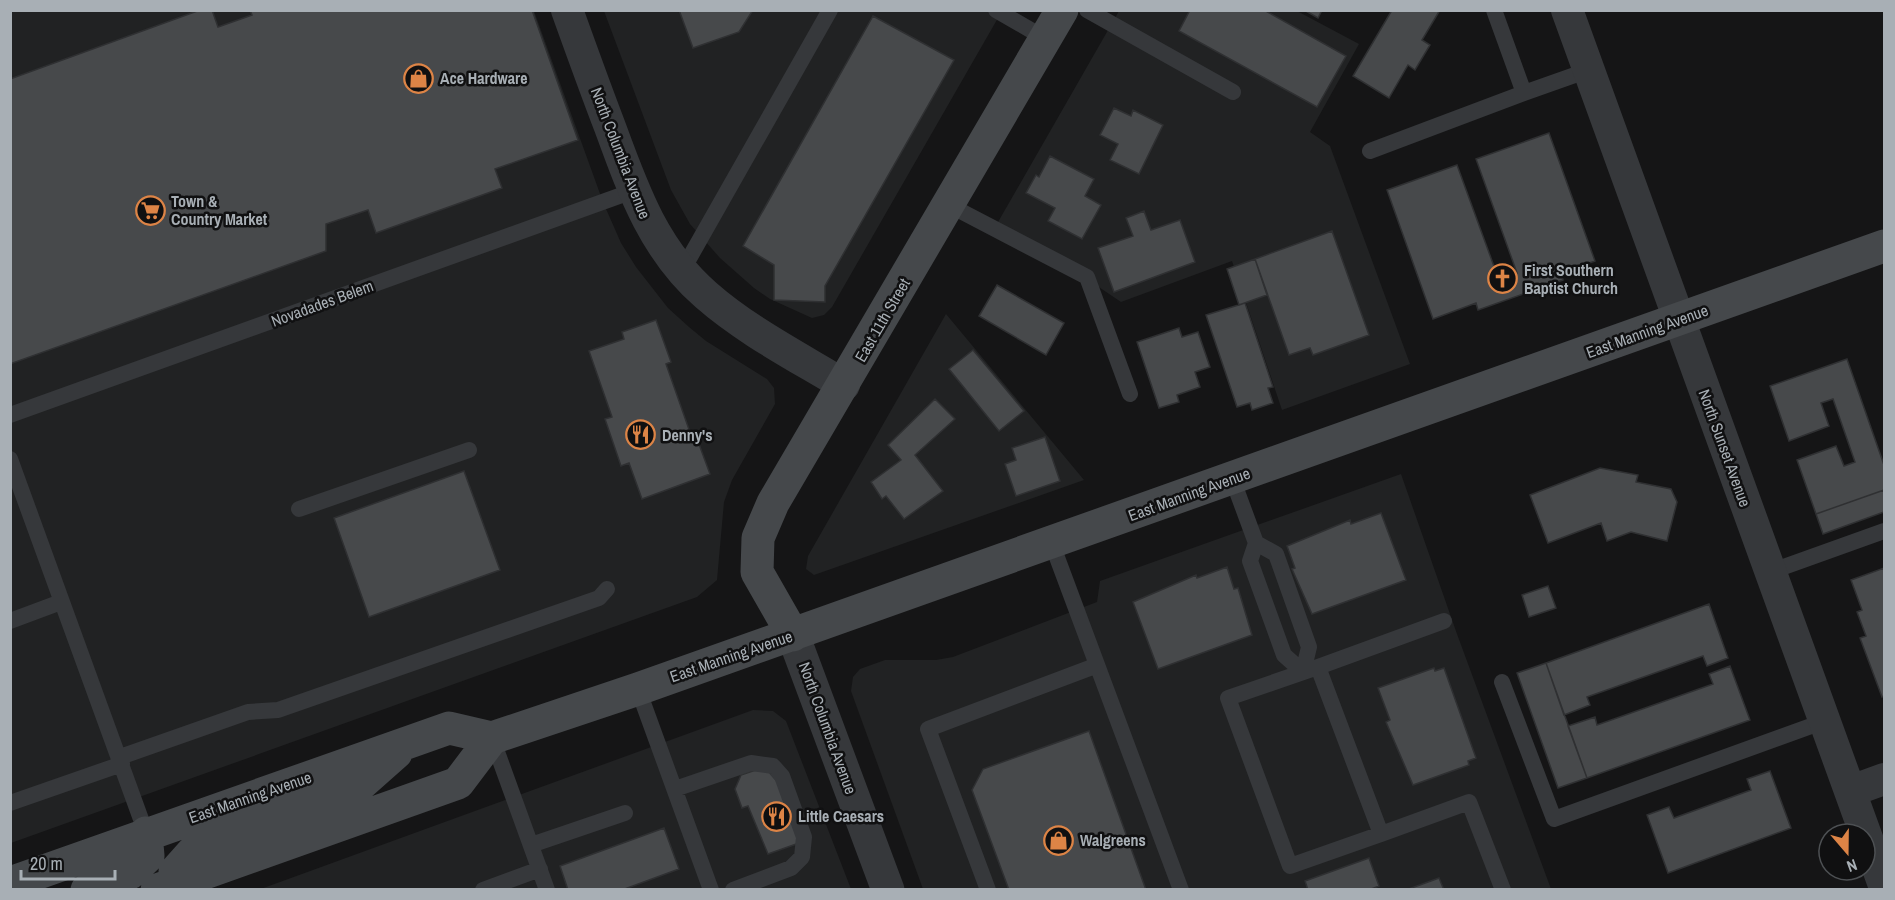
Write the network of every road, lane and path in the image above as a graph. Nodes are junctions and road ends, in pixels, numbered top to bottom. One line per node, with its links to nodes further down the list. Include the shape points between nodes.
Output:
1 (567, 10): 13 (street, North Columbia Avenue)
2 (830, 10): 16 (lane)
3 (996, 10): 8 (lane)
4 (1062, 10): 8 (main road, East 11th Street)
5 (1087, 10): 10 (lane)
6 (1494, 10): 11 (lane)
7 (1567, 10): 9 (street, North Sunset Avenue)
8 (1046, 39): 14 (main road, East 11th Street)
9 (1589, 70): 11 (lane); 17 (street, North Sunset Avenue)
10 (1233, 92)
11 (1524, 93): 12 (lane)
12 (1370, 151)
13 (633, 191): 16 (street, North Columbia Avenue, via 658,241); 20 (lane, Novadades Belem)
14 (948, 206): 18 (main road, East 11th Street); 19 (lane, via 1087,277)
15 (1884, 246): 17 (main road, East Manning Avenue)
16 (682, 271): 18 (street, North Columbia Avenue, via 727,312)
17 (1679, 320): 23 (main road, East Manning Avenue); 28 (street, North Sunset Avenue)
18 (844, 385): 33 (main road, East 11th Street, via 773,503 758,538 757,572)
19 (1130, 394)
20 (10, 415)
21 (469, 450): 24 (lane)
22 (10, 459): 30 (lane)
23 (1232, 478): 26 (lane); 27 (main road, East Manning Avenue)
24 (299, 509)
25 (1884, 531): 28 (lane)
26 (1256, 543): 35 (lane, via 1276,554 1309,647); 35 (lane, via 1250,561 1284,655)
27 (1052, 544): 33 (main road, East Manning Avenue); 34 (lane)
28 (1770, 572): 38 (street, North Sunset Avenue)
29 (607, 589): 41 (lane, via 599,598 507,632 278,710 248,712)
30 (61, 603): 31 (lane); 41 (lane)
31 (10, 621)
32 (1444, 621): 35 (lane)
33 (793, 635): 37 (main road, East Manning Avenue); 60 (street, North Columbia Avenue)
34 (1095, 666): 61 (lane, via 928,729); 62 (lane)
35 (1311, 670): 48 (lane); 48 (lane, via 1228,698 1290,866)
36 (1502, 682): 38 (lane, via 1554,819)
37 (638, 689): 39 (main road, East Manning Avenue); 43 (lane)
38 (1825, 721): 44 (street, North Sunset Avenue)
39 (492, 738): 40 (main road, East Manning Avenue, via 449,728); 49 (lane); 52 (main road, via 458,783)
40 (408, 742): 47 (main road, East Manning Avenue); 52 (main road, via 361,783 219,835 192,853 175,873)
41 (121, 761): 45 (lane); 47 (lane)
42 (1884, 779): 44 (street)
43 (675, 789): 58 (lane); 59 (lane, via 751,763 773,766 782,776 804,837 802,856 791,868)
44 (1851, 791): 53 (street, North Sunset Avenue)
45 (10, 803)
46 (625, 813): 49 (lane)
47 (146, 833): 51 (main road, East Manning Avenue); 54 (main road, via 148,856 130,873)
48 (1382, 834): 63 (lane, via 1470,802)
49 (531, 845): 50 (lane)
50 (540, 869): 56 (lane); 57 (lane)
51 (10, 883)
52 (189, 884): 55 (main road)
53 (1884, 885)
54 (87, 890)
55 (157, 890)
56 (483, 890)
57 (547, 890)
58 (711, 890)
59 (733, 890)
60 (888, 890)
61 (988, 890)
62 (1181, 890)
63 (1503, 890)

